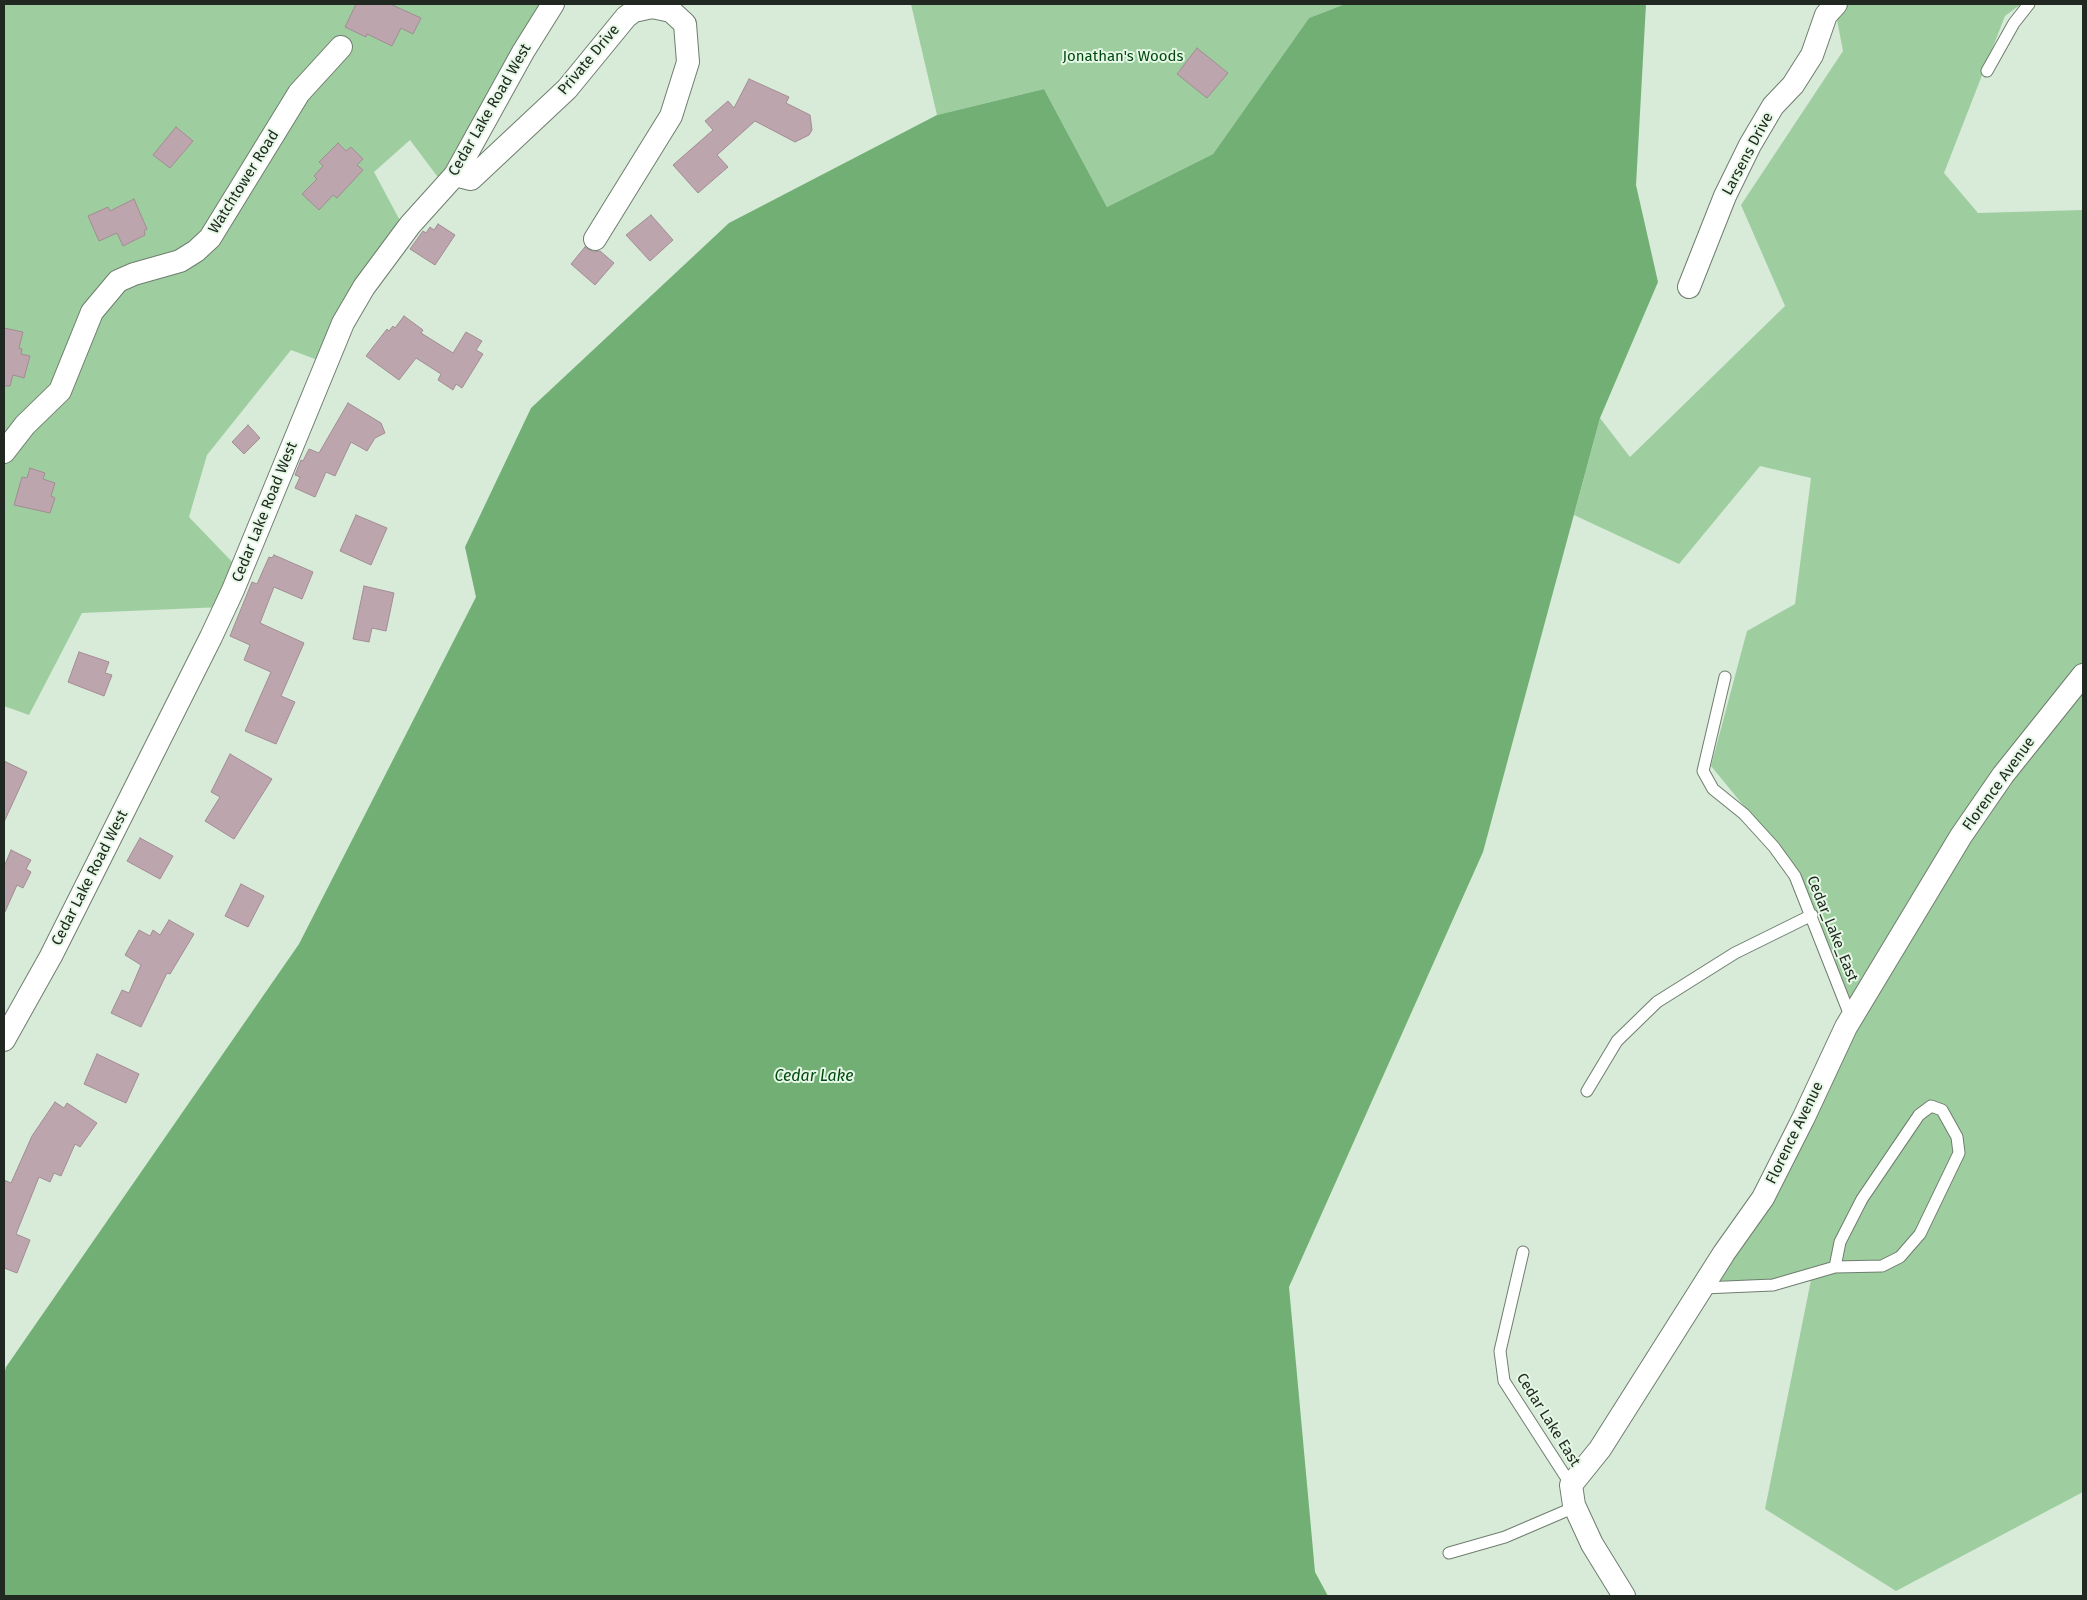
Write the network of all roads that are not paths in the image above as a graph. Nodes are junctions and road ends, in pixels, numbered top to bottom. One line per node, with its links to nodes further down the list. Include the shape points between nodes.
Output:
1 (553, 4): 6 (street, Cedar Lake Road West)
2 (1836, 4): 8 (street, Larsens Drive, via 1826,14 1807,63 1774,106 1750,145 1725,196)
3 (2029, 4): 5 (lane, via 2014,23)
4 (341, 48): 9 (street, Watchtower Road, via 299,93 210,238 180,261 118,281 92,312 60,391)
5 (1987, 72)
6 (455, 175): 7 (street, Private Drive, via 471,179 566,89 626,16 652,7 671,11 685,24 688,62 671,116); 14 (street, Cedar Lake Road West, via 410,225 342,323 211,637 50,956)
7 (595, 239)
8 (1689, 288)
9 (4, 452)
10 (2083, 675): 13 (street, Florence Avenue, via 2004,775 1961,836)
11 (1724, 677): 12 (lane, Cedar_Lake_East, via 1703,770 1713,789 1744,814 1774,847 1795,876)
12 (1812, 915): 13 (lane, Cedar_Lake_East); 15 (lane, via 1735,953 1656,1002 1617,1041)
13 (1851, 1018): 18 (street, Florence Avenue, via 1763,1198)
14 (4, 1040)
15 (1587, 1090)
16 (1523, 1252): 19 (lane, Cedar Lake East, via 1500,1351 1504,1381)
17 (1835, 1267): 17 (lane, via 1882,1266 1900,1257 1920,1234 1959,1153 1957,1136 1942,1110 1931,1106 1919,1115 1862,1199 1840,1242); 18 (lane, via 1773,1284)
18 (1703, 1288): 19 (street, Florence Avenue, via 1600,1449)
19 (1571, 1485): 20 (street)
20 (1575, 1507): 21 (lane, via 1506,1537); 22 (street, via 1592,1544)
21 (1449, 1553)
22 (1624, 1596)

